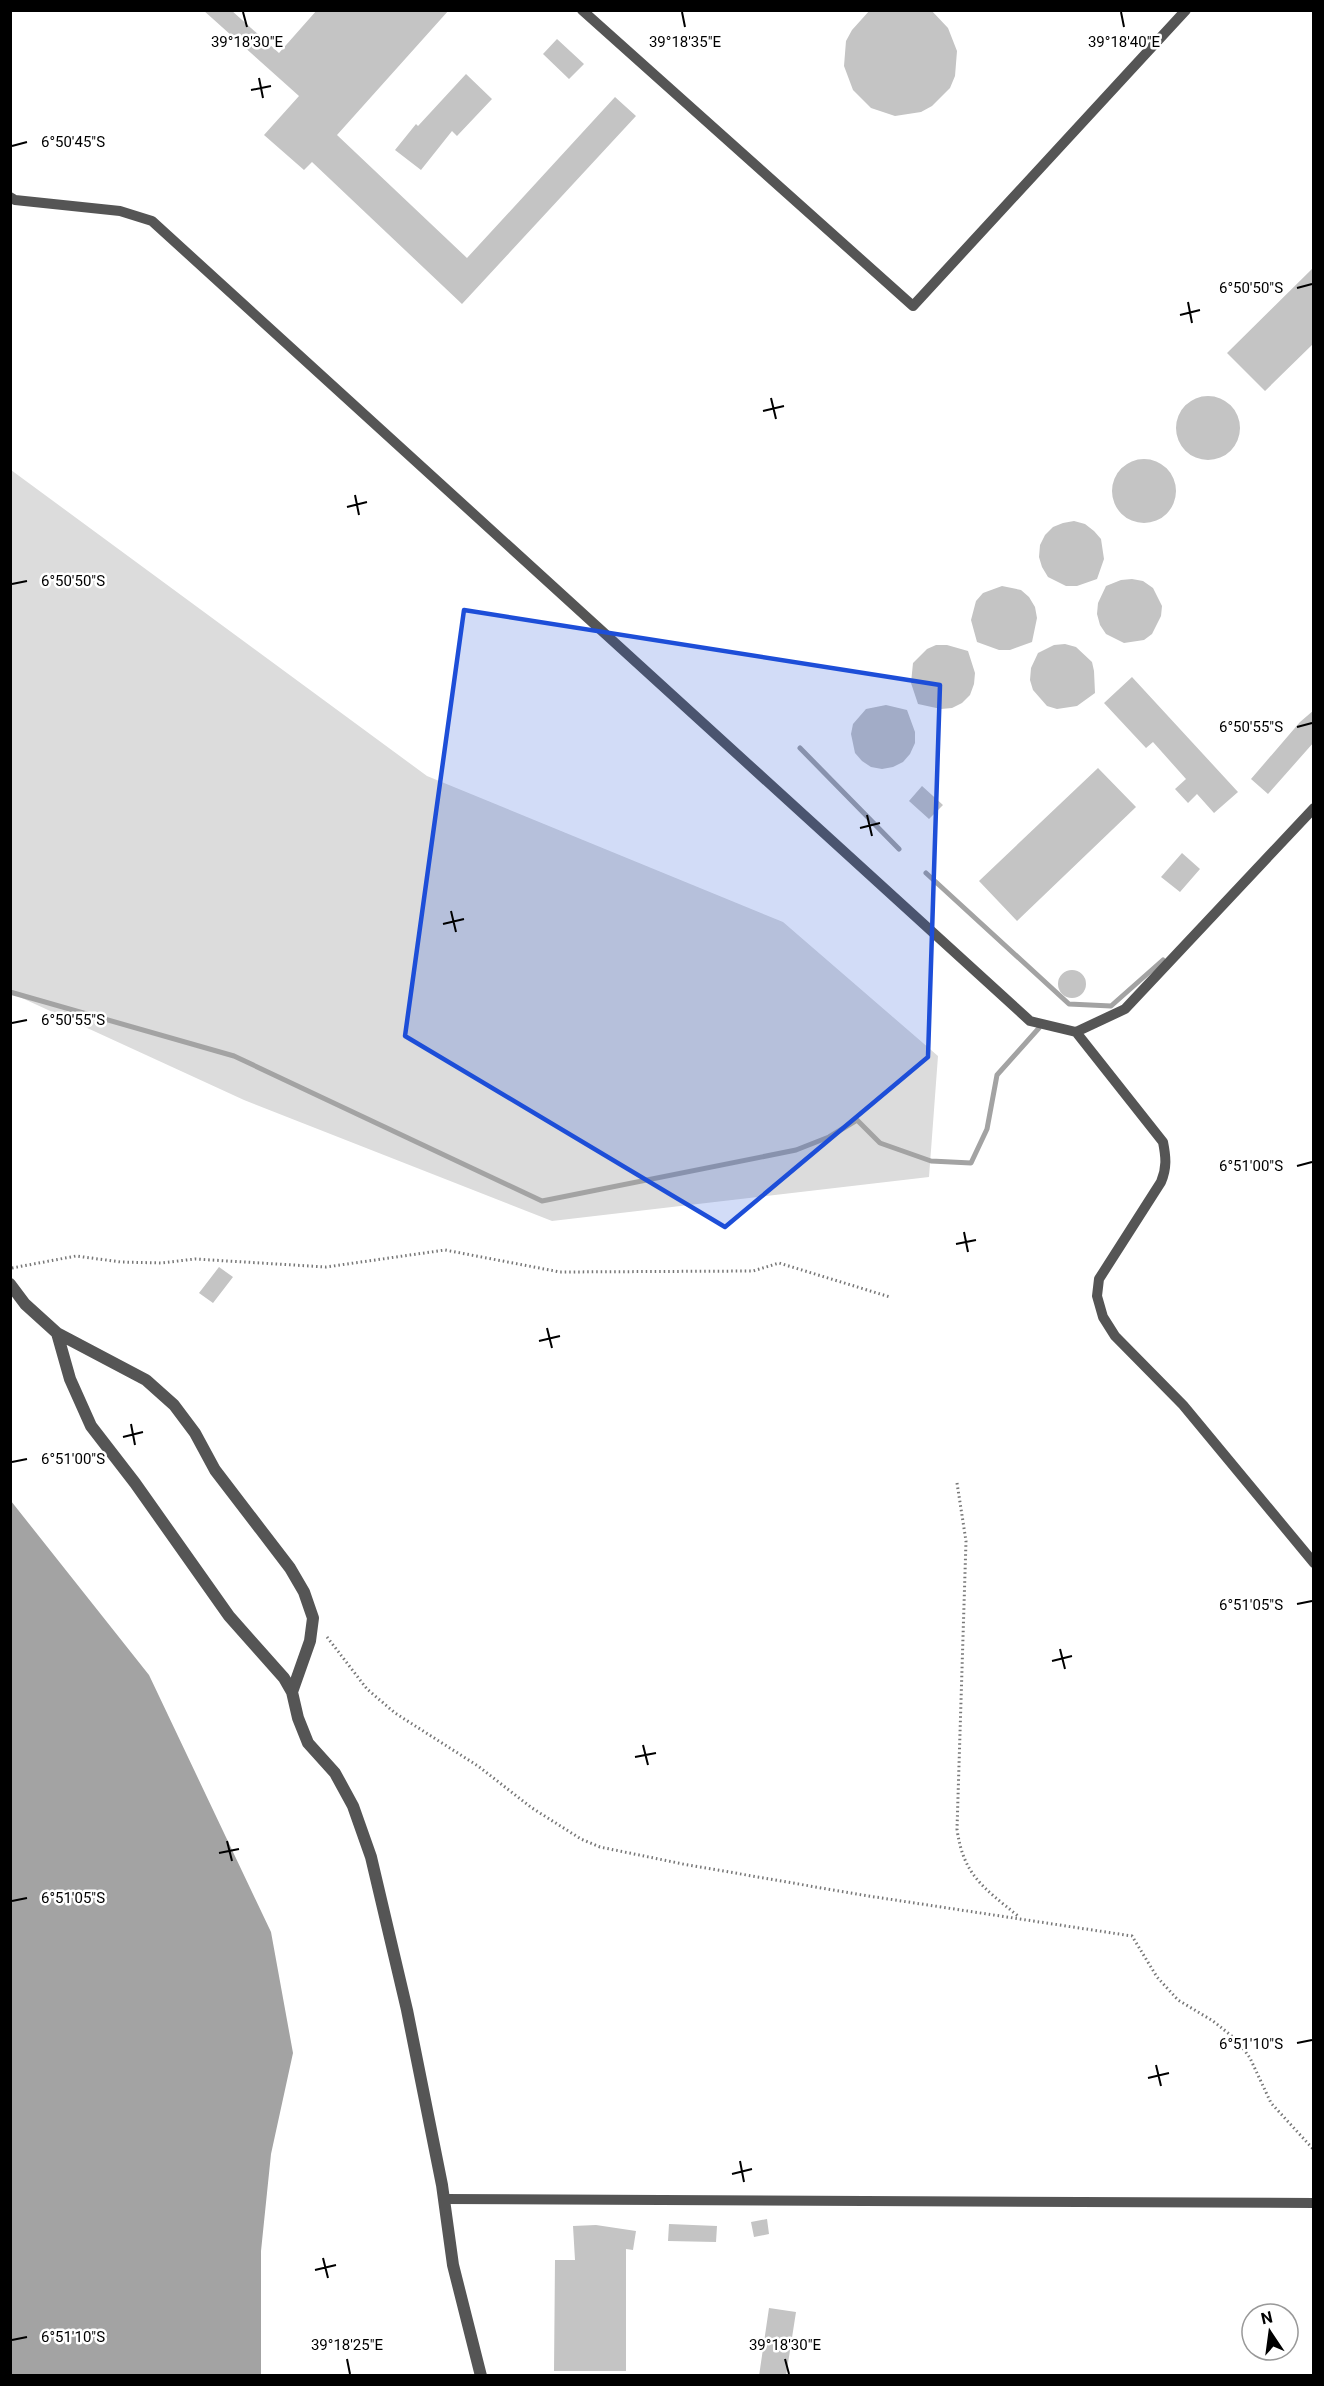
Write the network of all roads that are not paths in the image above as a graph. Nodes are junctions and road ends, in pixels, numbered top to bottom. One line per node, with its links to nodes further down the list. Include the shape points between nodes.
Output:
1 (582, 10): 2 (lane, via 913,306)
2 (1186, 10)
3 (10, 197): 5 (lane, via 120,211 152,221 1030,1021)
4 (1314, 807): 5 (lane, via 1125,1009)
5 (1076, 1032): 8 (lane, via 1163,1142 1166,1156 1161,1182 1099,1279 1096,1296 1102,1317 1115,1336 1197,1422)
6 (10, 1284): 7 (street, via 25,1304)
7 (57, 1333): 9 (street, via 70,1379 91,1426 230,1616); 9 (street, via 146,1380 174,1405 215,1470 290,1568 313,1618 310,1641)
8 (1314, 1563)
9 (292, 1692): 10 (street, via 308,1743 335,1773 364,1833 406,2010)
10 (444, 2199): 11 (lane); 12 (street, via 453,2265)
11 (1314, 2203)
12 (481, 2376)

